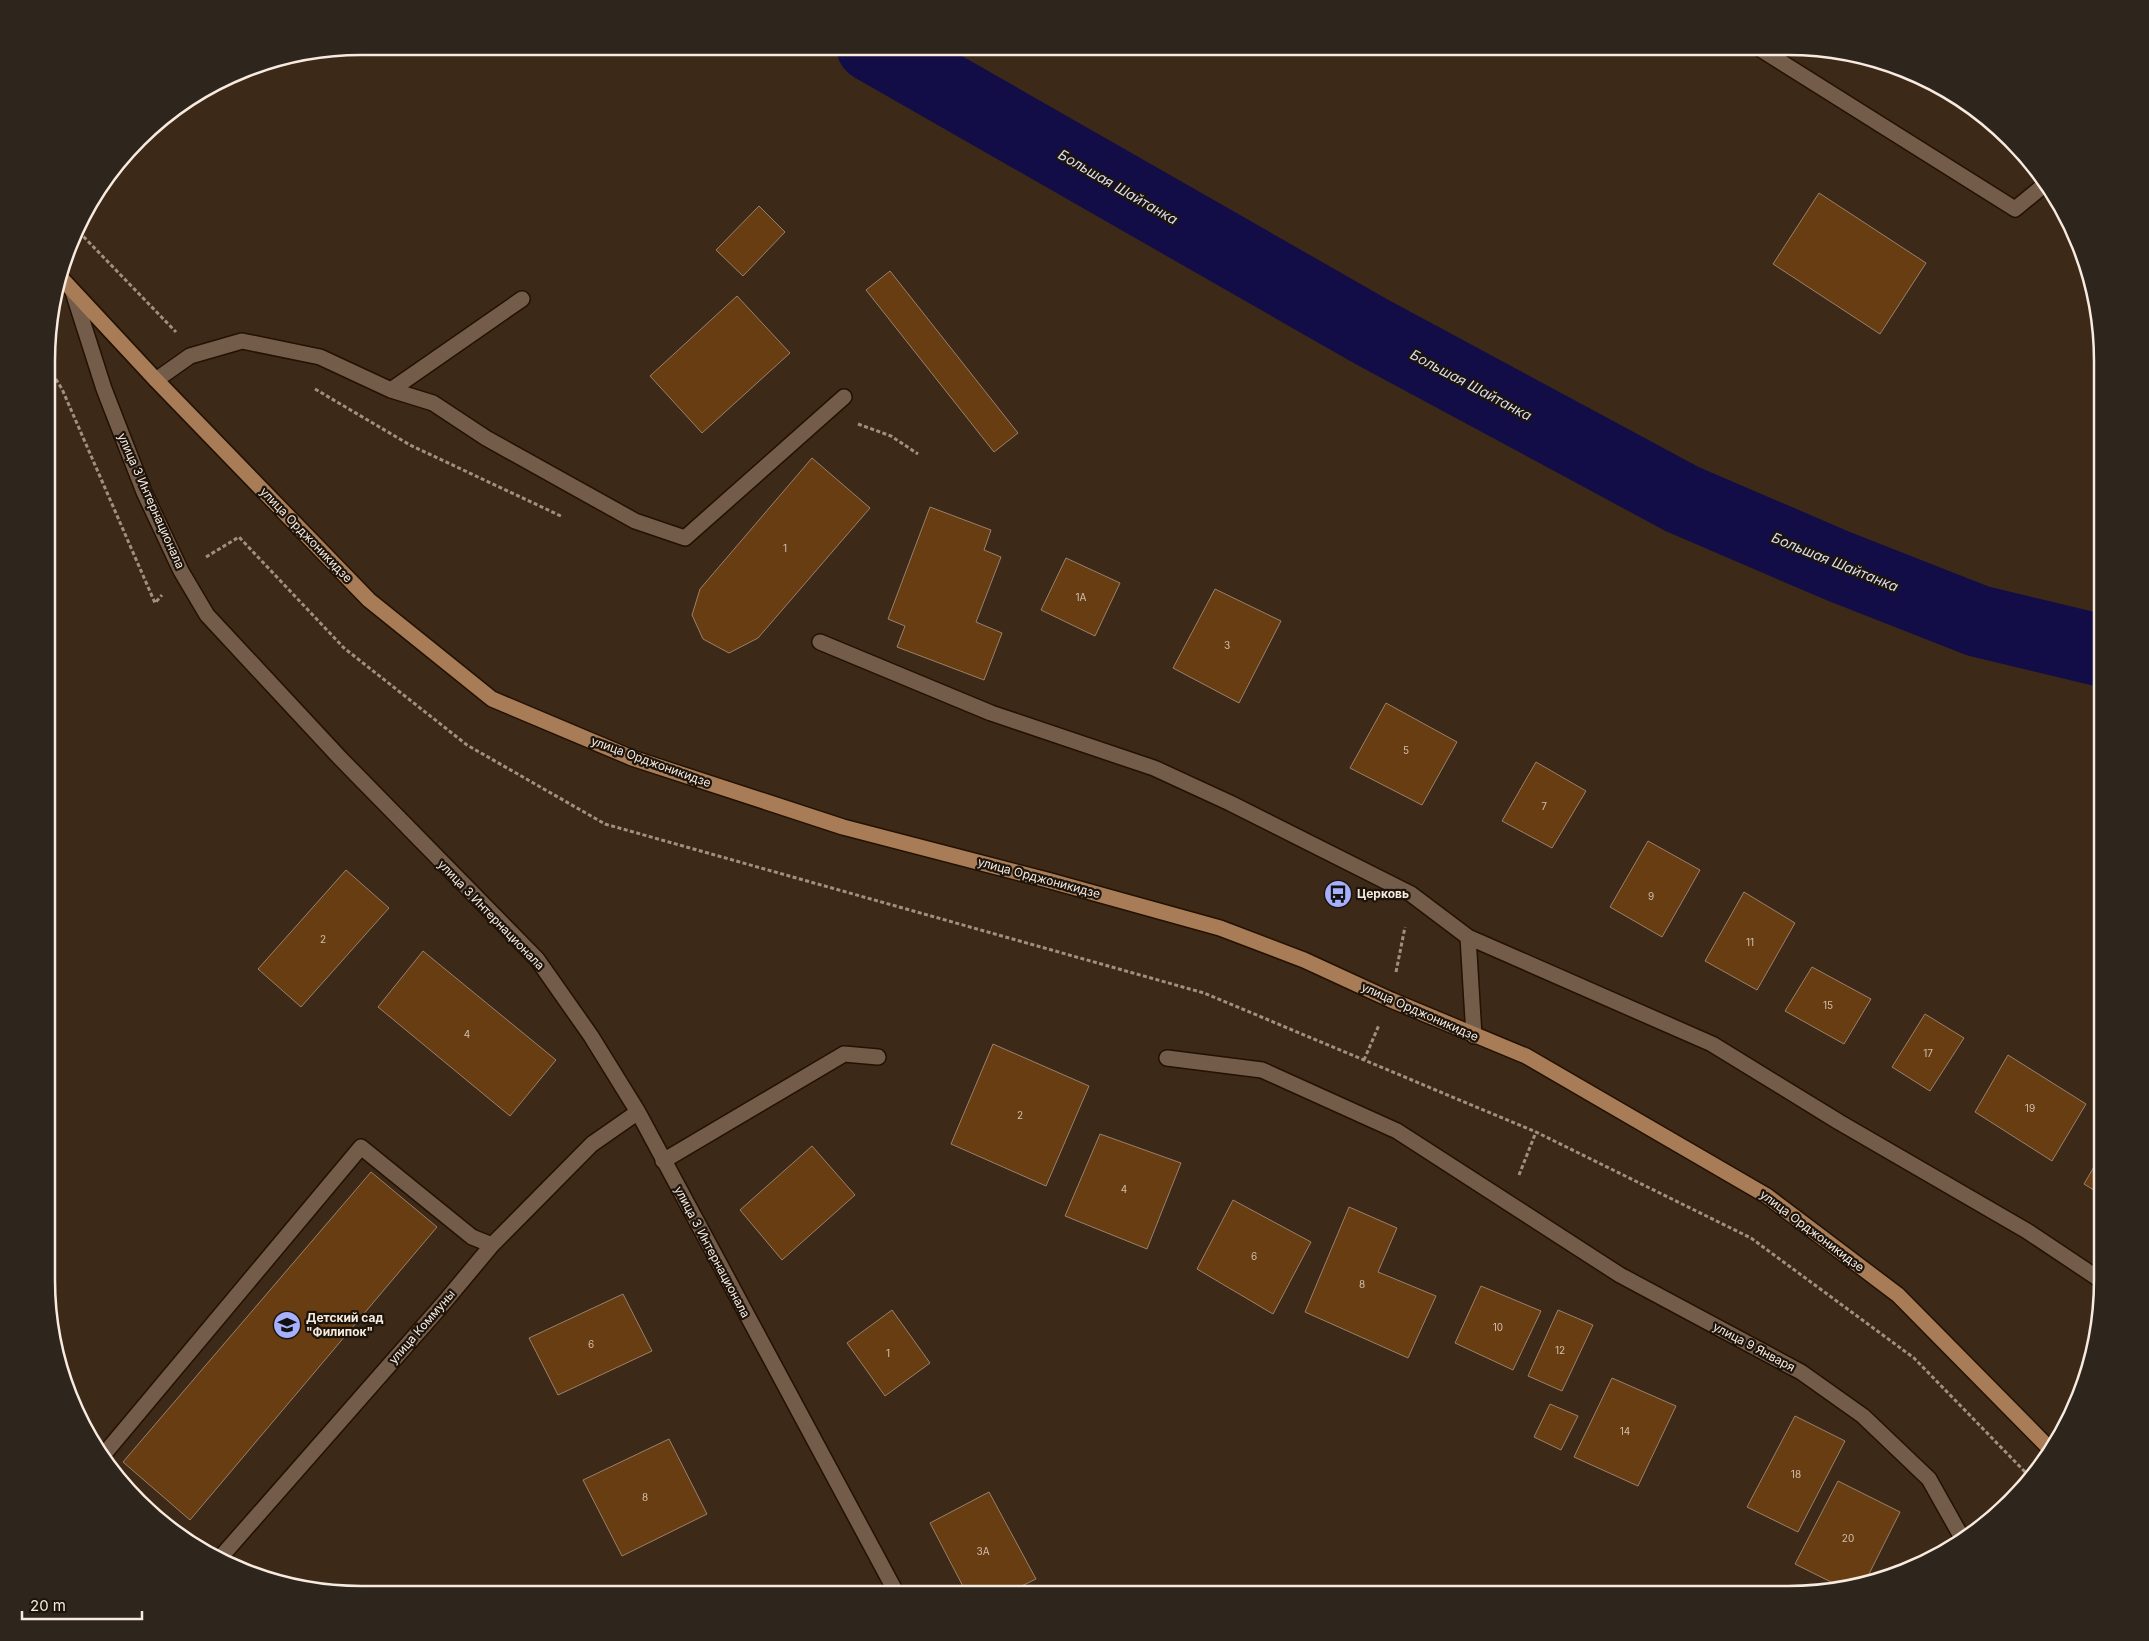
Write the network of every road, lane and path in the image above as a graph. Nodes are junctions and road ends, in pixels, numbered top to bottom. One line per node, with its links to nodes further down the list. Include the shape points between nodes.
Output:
1 (1770, 55): 2 (street, via 2015,209)
2 (2040, 188)
3 (65, 282): 4 (main road, улица Орджоникидзе)
4 (73, 292): 7 (main road, улица Орджоникидзе); 10 (street, улица 3 Интернационала, via 104,390 144,492)
5 (522, 299): 8 (street)
6 (55, 378): 10 (path, via 155,603)
7 (156, 380): 8 (street, via 190,356 242,340 320,357); 13 (main road, улица Орджоникидзе, via 369,600 492,699 632,758 843,827 1220,928 1304,960)
8 (391, 390): 9 (street, via 433,403 486,438 635,521 685,538)
9 (844, 397)
10 (182, 571): 16 (street, улица 3 Интернационала, via 207,615 537,959 591,1036); 17 (path, via 239,537 344,648 467,745 605,824 1204,993)
11 (820, 642): 12 (street, via 991,713 1154,768 1411,894)
12 (1468, 938): 13 (street); 21 (street, via 1712,1044 2027,1232)
13 (1474, 1036): 22 (main road, улица Орджоникидзе, via 1526,1056 1767,1196 1898,1295)
14 (878, 1058): 18 (street, via 844,1054)
15 (1167, 1058): 19 (street, улица 9 Января, via 1262,1070 1397,1131)
16 (638, 1112): 18 (street, улица 3 Интернационала); 20 (street, улица Коммуны, via 592,1144)
17 (1536, 1132): 19 (path); 24 (path, via 1751,1238 1914,1358)
18 (663, 1161): 27 (street, улица 3 Интернационала)
19 (1507, 1204): 25 (street, улица 9 Января, via 1620,1275 1801,1372 1863,1416 1929,1479)
20 (492, 1245): 23 (street, via 472,1237 361,1147); 26 (street, улица Коммуны)
21 (2094, 1276)
22 (2046, 1444)
23 (107, 1450)
24 (2025, 1473)
25 (1959, 1533)
26 (224, 1553)
27 (893, 1586)

